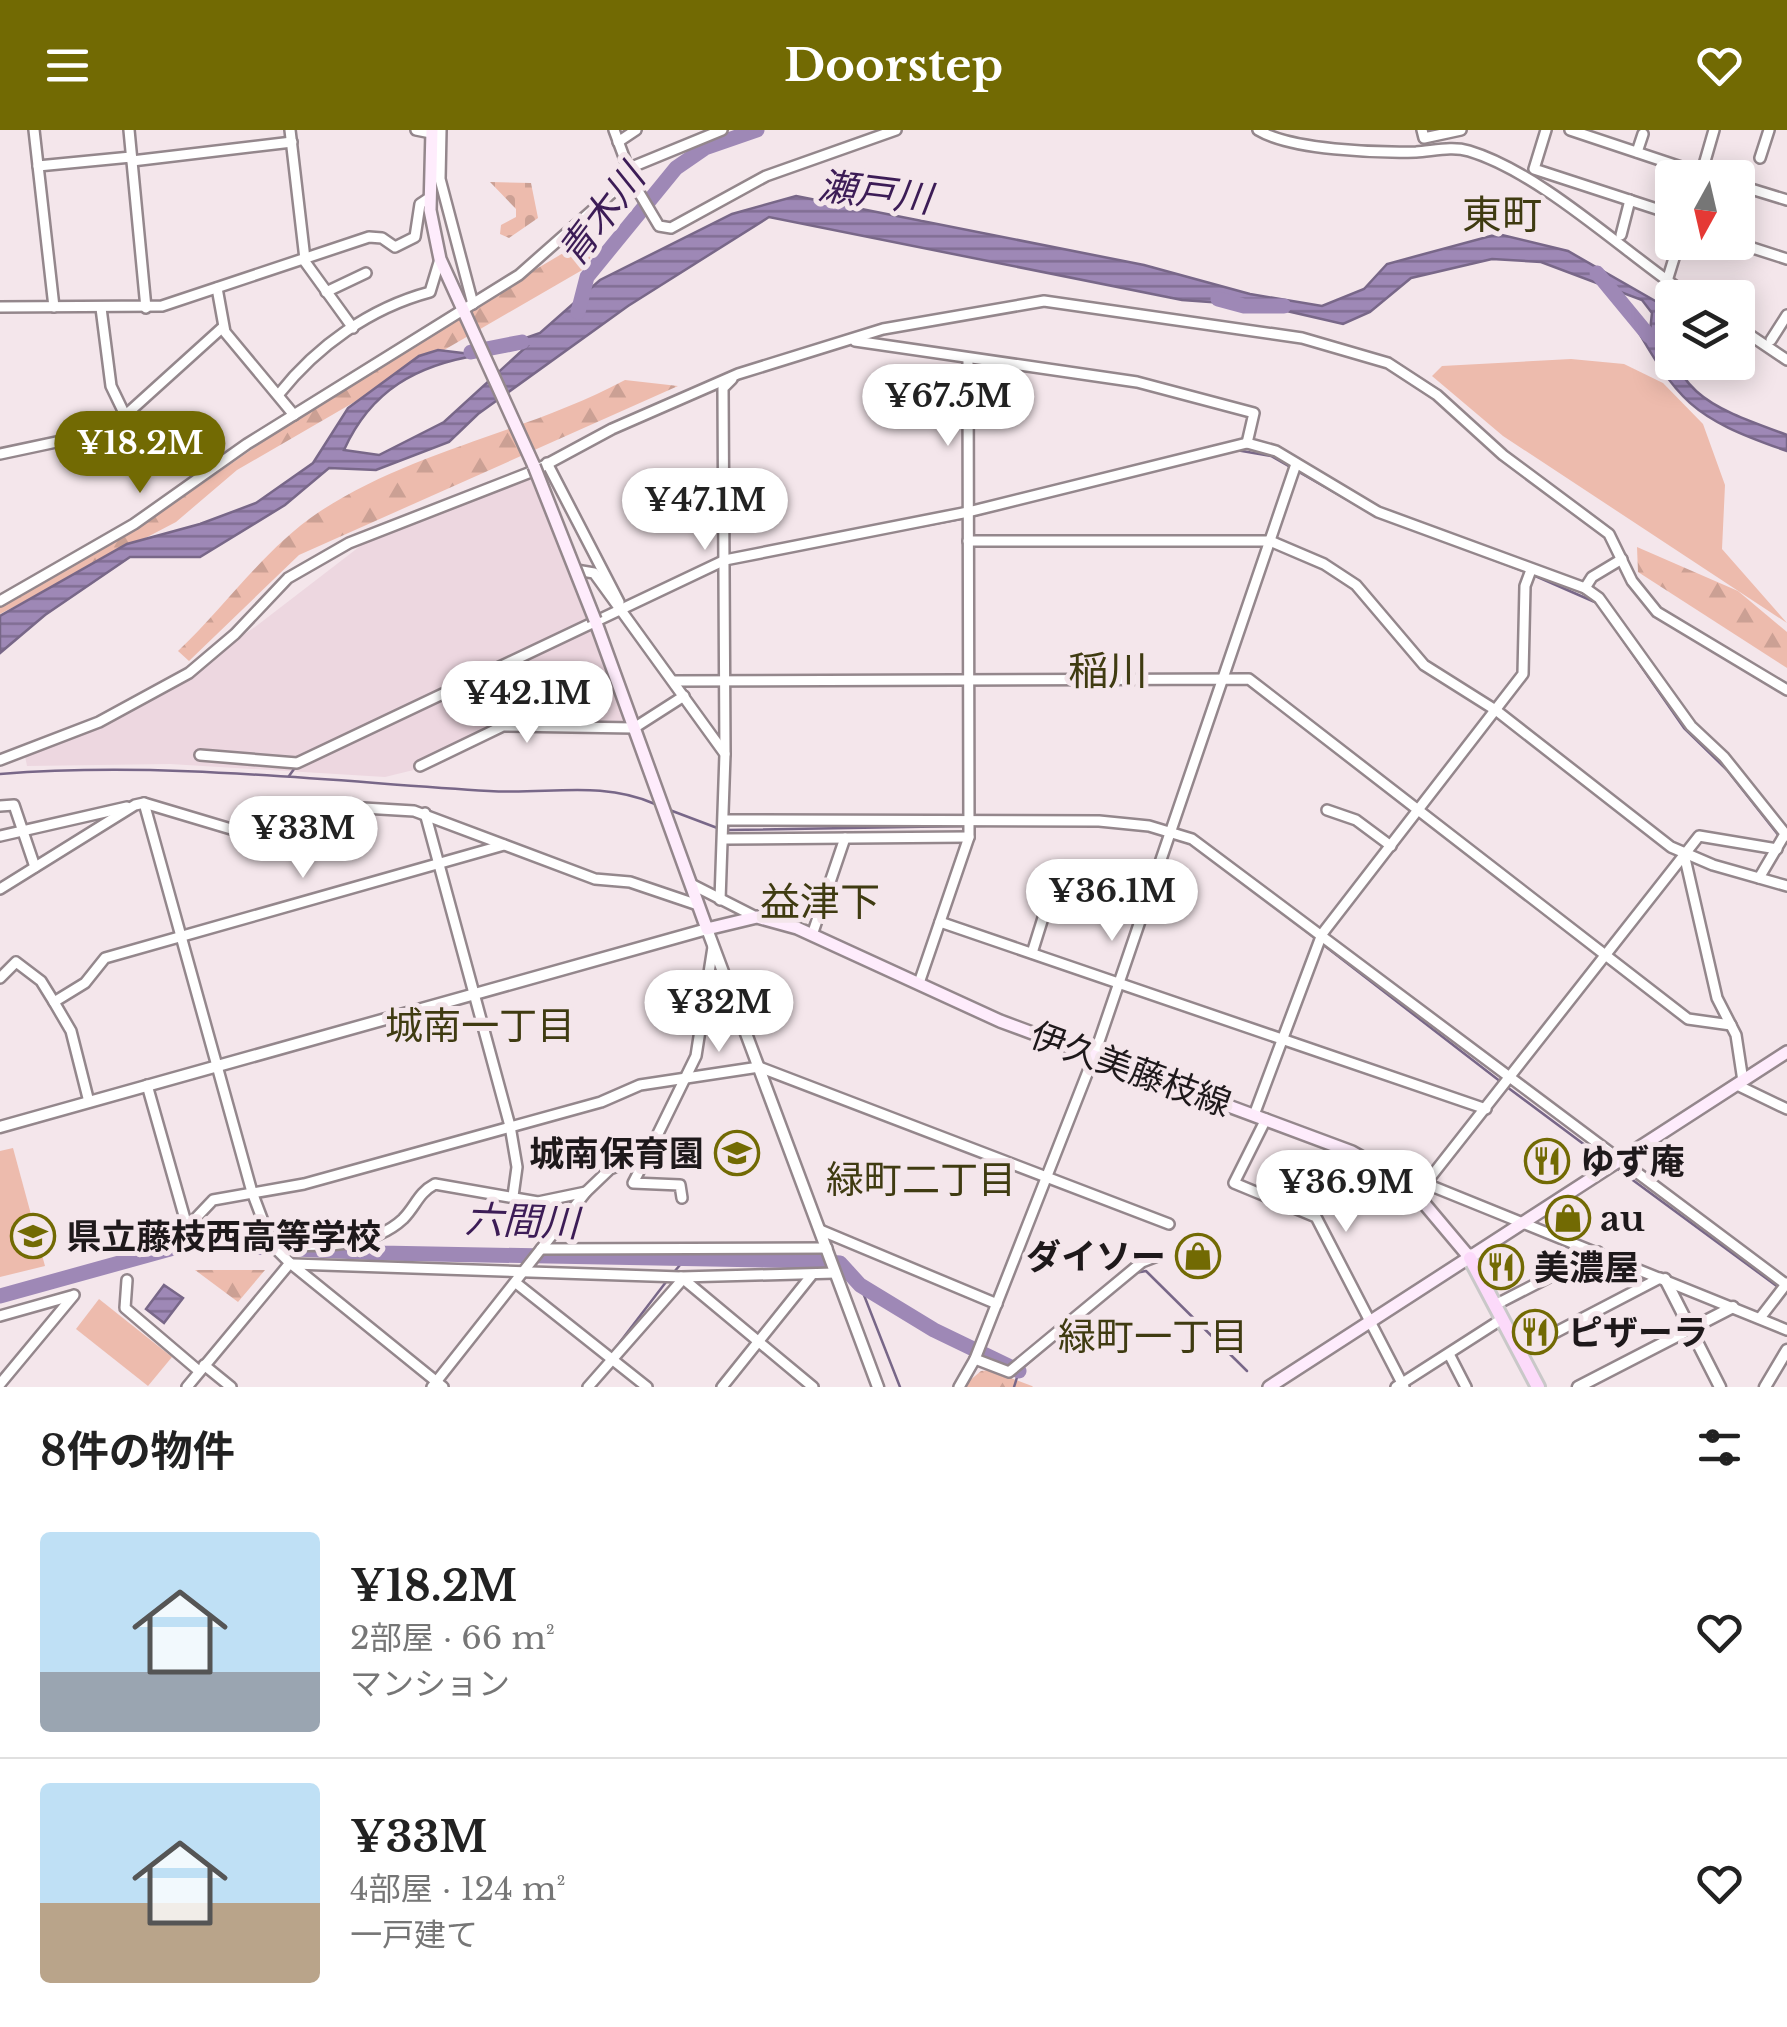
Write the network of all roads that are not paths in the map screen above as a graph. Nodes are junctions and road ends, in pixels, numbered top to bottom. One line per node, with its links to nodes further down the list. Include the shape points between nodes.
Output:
1 (34, 130): 29 (street)
2 (129, 130): 26 (street)
3 (290, 130): 20 (street)
4 (416, 130): 16 (street)
5 (614, 130): 21 (street)
6 (636, 130): 21 (street)
7 (722, 130): 30 (street)
8 (896, 130): 30 (street, via 766,176 671,228 660,226)
9 (1258, 130): 23 (street, via 1287,142)
10 (1422, 130): 17 (street, via 1424,138)
11 (1546, 130): 33 (street, via 1534,169)
12 (1570, 130): 18 (street)
13 (1617, 130): 22 (street)
14 (1714, 130): 28 (street)
15 (1770, 130): 25 (street)
16 (435, 131): 32 (main road); 49 (street)
17 (1460, 131): 23 (street)
18 (1590, 133): 22 (street)
19 (1643, 134): 24 (street)
20 (292, 142): 26 (street); 38 (street)
21 (618, 142): 30 (street)
22 (1613, 144): 24 (street)
23 (1468, 151): 42 (street, via 1544,192)
24 (1638, 152): 27 (street)
25 (1760, 158)
26 (132, 159): 29 (street); 48 (street)
27 (1660, 160)
28 (1705, 160)
29 (38, 166): 46 (street)
30 (628, 173): 49 (street, via 546,255)
31 (1755, 190): 34 (street)
32 (429, 198): 38 (street, via 420,204 415,237 396,247 370,237); 39 (main road)
33 (1630, 200): 35 (street); 36 (street)
34 (1787, 200)
35 (1655, 208)
36 (1621, 235)
37 (1755, 249): 40 (street)
38 (304, 259): 43 (street); 44 (street)
39 (440, 259): 49 (main road); 52 (street, via 430,292)
40 (1787, 260)
41 (366, 273): 44 (street)
42 (1666, 280)
43 (217, 288): 48 (street); 51 (street)
44 (326, 292): 52 (street)
45 (0, 307): 46 (street)
46 (54, 307): 47 (street)
47 (101, 308): 48 (street); 60 (street, via 111,386)
48 (146, 308)
49 (466, 309): 61 (street); 65 (main road)
50 (1787, 316): 55 (street)
51 (223, 327): 59 (street); 60 (street)
52 (353, 328): 59 (street, via 305,362)
53 (1755, 338): 57 (street)
54 (850, 340): 56 (street); 58 (street); 69 (street, via 965,313 1057,301 1353,350 1436,394 1610,534)
55 (1771, 340)
56 (968, 358): 62 (street, via 1136,382 1222,403 1254,413); 66 (street)
57 (1787, 360)
58 (738, 374): 65 (street); 70 (street, via 724,388)
59 (279, 394): 61 (street)
60 (125, 414): 63 (street, via 108,431)
61 (294, 415): 74 (street, via 134,524)
62 (1247, 443): 64 (street); 66 (street)
63 (0, 454)
64 (1296, 464): 68 (street); 72 (street, via 1378,512)
65 (542, 466): 71 (main road, bridge); 75 (street); 87 (street, via 309,562 189,673 100,722)
66 (968, 512): 67 (street); 70 (street)
67 (968, 541): 68 (street); 78 (street)
68 (1270, 542): 77 (street); 83 (street, via 1341,573 1424,665)
69 (1622, 559): 73 (street); 81 (street, via 1657,612)
70 (725, 560): 75 (street); 79 (street)
71 (576, 570): 75 (street, via 594,573); 76 (main road, bridge)
72 (1531, 570): 73 (street); 83 (street, via 1523,674)
73 (1585, 588): 98 (street)
74 (0, 601)
75 (620, 609): 76 (street); 80 (street)
76 (594, 620): 84 (main road); 86 (street, via 297,763)
77 (1224, 677): 78 (street); 91 (street, via 1262,685); 97 (street)
78 (968, 678): 79 (street); 95 (street)
79 (726, 681): 80 (street); 85 (street)
80 (674, 682): 82 (street)
81 (1787, 690)
82 (684, 696): 84 (street); 85 (street)
83 (1496, 711): 91 (street); 106 (street)
84 (634, 728): 88 (street, via 503,726); 110 (main road)
85 (725, 754): 94 (street)
86 (200, 755)
87 (0, 760)
88 (420, 766)
89 (140, 804): 93 (street, via 231,829 296,804); 96 (street); 108 (street); 121 (street)
90 (0, 806): 96 (street, via 14,805)
91 (1420, 809): 104 (street); 124 (street)
92 (1327, 810): 104 (street, via 1356,820)
93 (424, 813): 103 (street); 107 (street)
94 (726, 822): 95 (street); 102 (street)
95 (970, 822): 97 (street, via 1099,821); 100 (street)
96 (22, 830): 99 (street); 108 (street)
97 (1172, 831): 119 (street, via 1214,853); 127 (street)
98 (1786, 835): 105 (street)
99 (0, 836)
100 (969, 837): 101 (street); 117 (street)
101 (845, 838): 102 (street); 120 (street)
102 (725, 839): 114 (street)
103 (507, 844): 107 (street); 115 (street, via 595,880 630,882)
104 (1391, 846): 119 (street)
105 (1776, 849): 106 (street, via 1699,836); 109 (street)
106 (1684, 854): 109 (street); 124 (street); 130 (street, via 1716,998)
107 (437, 863): 121 (street); 128 (street)
108 (35, 867): 113 (street)
109 (1759, 878): 111 (street)
110 (691, 884): 114 (street); 115 (main road)
111 (1787, 886)
112 (1052, 889): 123 (street)
113 (0, 890)
114 (720, 900): 116 (street)
115 (698, 905): 118 (main road)
116 (758, 918): 118 (main road, 伊久美藤枝線); 120 (main road, 伊久美藤枝線)
117 (940, 922): 123 (street); 126 (street)
118 (708, 929): 122 (street); 128 (street)
119 (1322, 934): 131 (street); 137 (street)
120 (812, 935): 126 (main road, 伊久美藤枝線)
121 (179, 936): 129 (street, via 105,958 85,984); 134 (street)
122 (714, 945): 135 (street); 136 (street)
123 (1032, 954): 127 (street)
124 (1607, 955): 130 (street, via 1688,1019); 137 (street)
125 (0, 978): 129 (street, via 16,962 41,981)
126 (919, 983): 133 (main road, 伊久美藤枝線)
127 (1119, 983): 131 (street); 133 (street)
128 (473, 995): 134 (street); 144 (street)
129 (54, 1002): 140 (street, via 70,1031)
130 (1730, 1025): 138 (street, via 1741,1054)
131 (1281, 1038): 141 (street); 143 (street)
132 (1787, 1052): 138 (main road)
133 (1094, 1056): 143 (main road, 伊久美藤枝線); 149 (street)
134 (216, 1066): 139 (street); 151 (street)
135 (759, 1067): 136 (street); 149 (street); 158 (street)
136 (686, 1080): 144 (street, via 640,1085); 146 (street)
137 (1508, 1080): 141 (street); 147 (street)
138 (1740, 1083): 142 (street); 147 (main road)
139 (147, 1086): 140 (street); 157 (street)
140 (88, 1102): 145 (street)
141 (1486, 1108): 150 (street)
142 (1787, 1109)
143 (1260, 1117): 148 (main road, 伊久美藤枝線); 181 (street, via 1234,1184 1316,1217)
144 (510, 1126): 151 (street, via 304,1184); 153 (street)
145 (0, 1127)
146 (648, 1154): 152 (street, via 610,1169); 154 (street, via 633,1183 680,1185)
147 (1620, 1162): 155 (main road); 174 (street)
148 (1382, 1166): 150 (street); 165 (main road, 伊久美藤枝線, via 1423,1198)
149 (1047, 1178): 156 (street); 175 (street)
150 (1426, 1183): 155 (street)
151 (252, 1192): 157 (street, via 213,1200); 160 (street)
152 (586, 1192): 153 (street, via 538,1202); 162 (street)
153 (513, 1196): 160 (street, via 435,1184 422,1190 402,1220 356,1240)
154 (682, 1198)
155 (1524, 1223): 163 (street); 165 (main road)
156 (1169, 1224)
157 (187, 1226): 159 (street)
158 (820, 1230): 161 (street); 175 (street)
159 (175, 1240)
160 (272, 1245): 166 (street)
161 (827, 1248): 162 (street); 168 (street)
162 (541, 1249): 167 (street)
163 (1598, 1252): 171 (street); 176 (street)
164 (1160, 1255): 189 (street, via 1142,1262 1010,1372)
165 (1470, 1258): 176 (main road); 181 (main road)
166 (290, 1264): 167 (street); 190 (street); 192 (street)
167 (527, 1268): 170 (street); 173 (street)
168 (836, 1272): 169 (street); 200 (street)
169 (811, 1276): 170 (street); 184 (street)
170 (682, 1278): 184 (street); 188 (street)
171 (1663, 1278): 177 (street); 182 (street); 185 (street)
172 (128, 1280): 190 (street, via 125,1308)
173 (516, 1283): 188 (street); 192 (street)
174 (1787, 1284): 179 (street)
175 (997, 1304): 189 (street)
176 (1495, 1305): 180 (main road)
177 (1733, 1307): 179 (street); 182 (street)
178 (0, 1316): 191 (street, via 74,1295)
179 (1760, 1318): 183 (street)
180 (1502, 1319): 185 (main road); 186 (street)
181 (1370, 1322): 193 (street); 202 (main road)
182 (1690, 1328): 205 (street); 206 (street)
183 (1787, 1330)
184 (758, 1341): 198 (street); 199 (street)
185 (1520, 1351): 204 (main road)
186 (1448, 1354): 193 (street); 203 (street)
187 (1786, 1354): 207 (street)
188 (612, 1358): 196 (street); 197 (street)
189 (975, 1359): 201 (street)
190 (202, 1368): 194 (street); 195 (street)
191 (0, 1384)
192 (437, 1385)
193 (1401, 1386)
194 (187, 1387)
195 (231, 1387)
196 (588, 1387)
197 (648, 1387)
198 (722, 1387)
199 (813, 1387)
200 (878, 1387)
201 (958, 1387)
202 (1269, 1387)
203 (1466, 1387)
204 (1538, 1387)
205 (1578, 1387)
206 (1720, 1387)
207 (1765, 1387)

